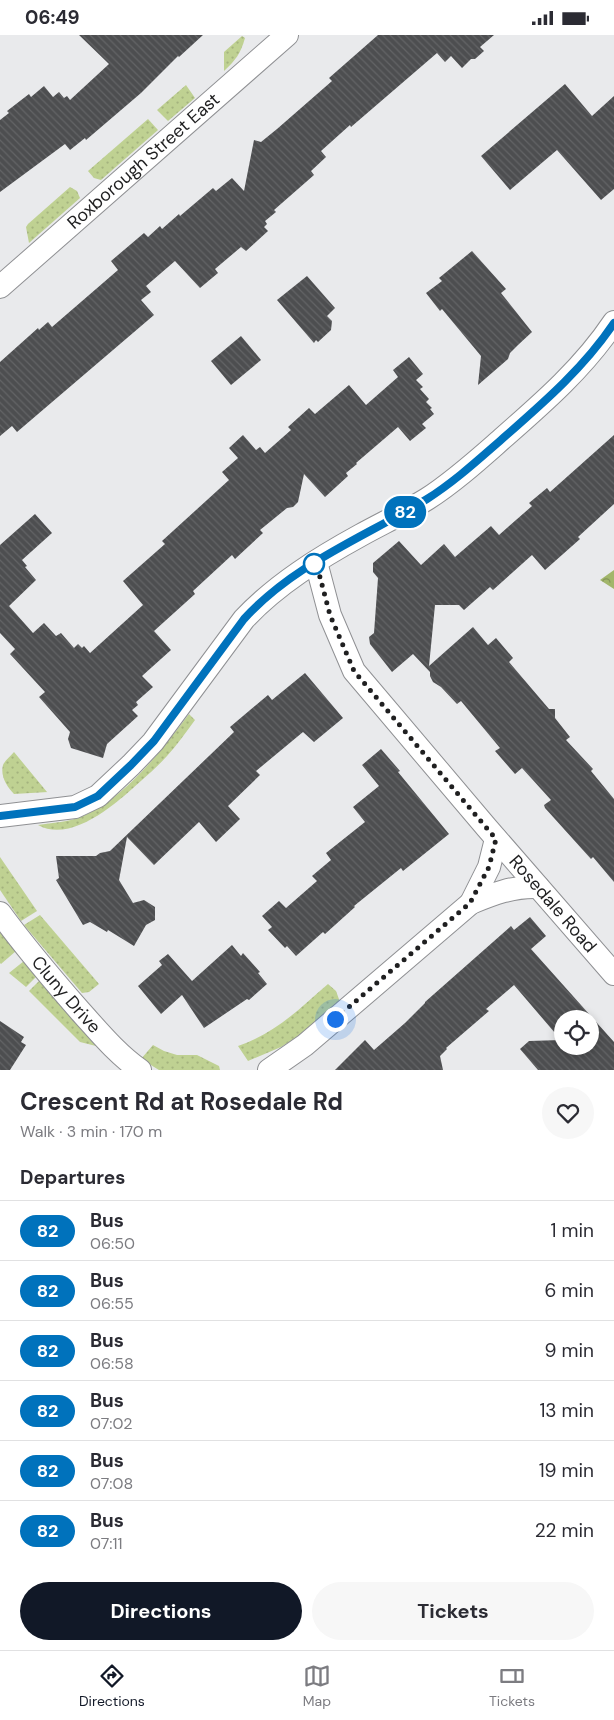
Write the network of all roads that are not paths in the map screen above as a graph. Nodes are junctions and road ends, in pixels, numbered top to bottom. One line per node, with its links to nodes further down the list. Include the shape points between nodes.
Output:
1 (258, 35): 3 (street)
2 (287, 35): 3 (street, Roxborough Street East)
3 (261, 57): 4 (street, Roxborough Street East)
4 (4, 279)
5 (614, 323): 6 (street, via 599,345 529,416 446,485)
6 (316, 562): 7 (street, via 285,582 244,619 154,741 98,796 75,807); 8 (street, Rosedale Road, via 330,615 354,671)
7 (0, 816)
8 (496, 839): 9 (street, Rosedale Road); 10 (street, via 489,867)
9 (538, 887): 10 (street, via 522,886); 12 (street, Rosedale Road)
10 (470, 903): 14 (street, via 305,1045)
11 (0, 913): 13 (street, Cluny Drive, via 30,954 100,1033 124,1059)
12 (614, 974)
13 (140, 1070)
14 (269, 1070)

